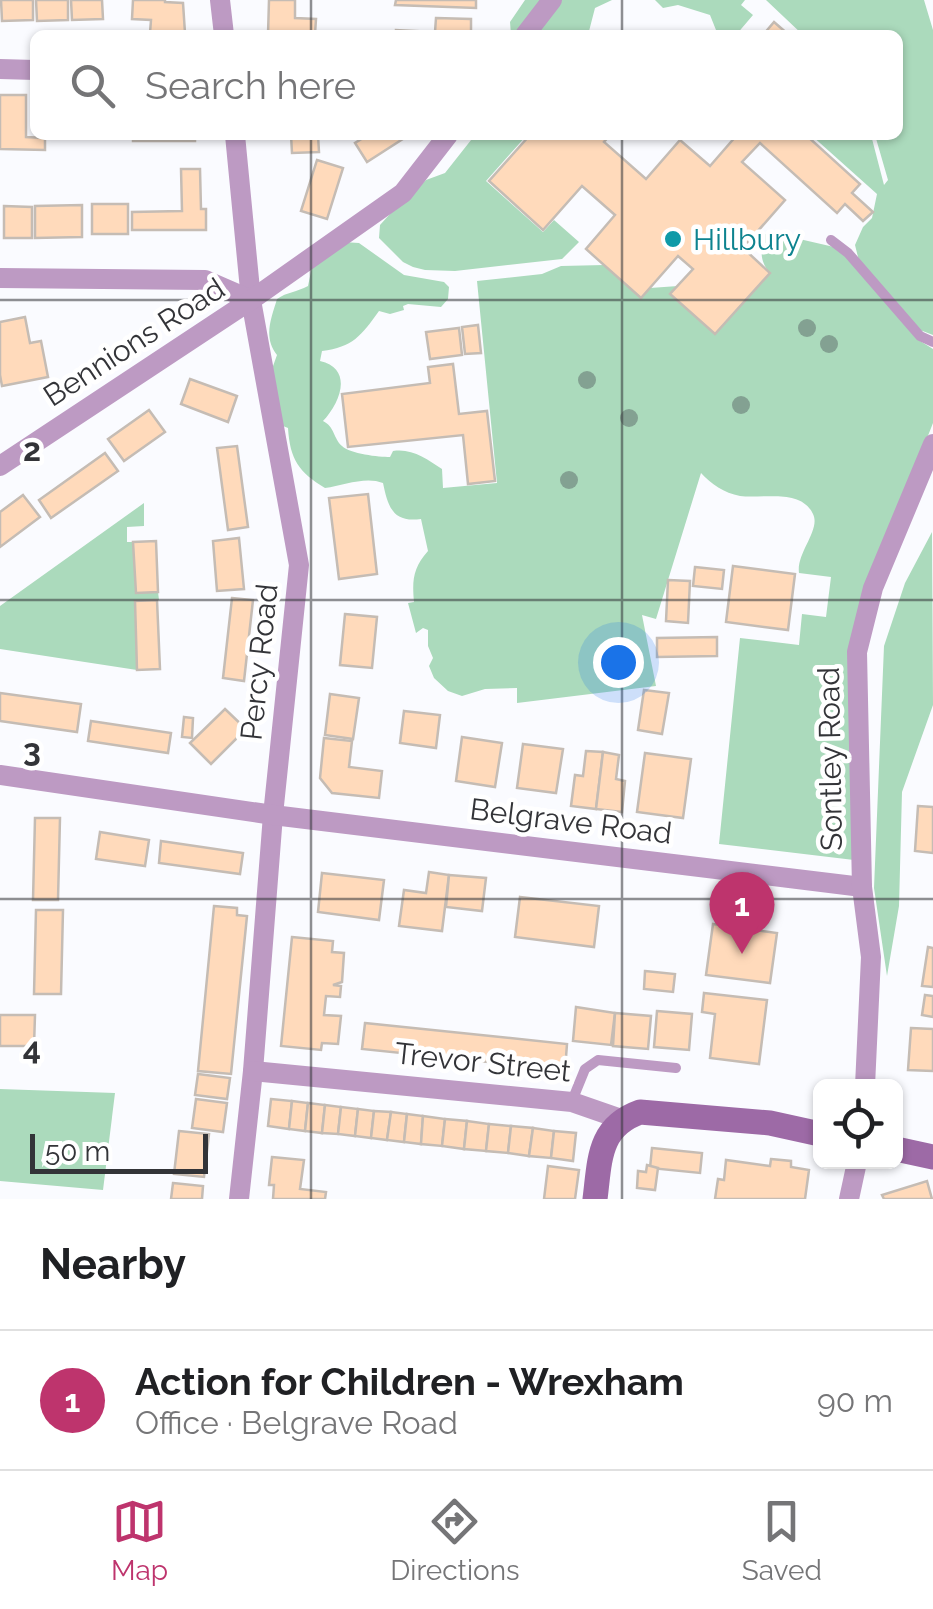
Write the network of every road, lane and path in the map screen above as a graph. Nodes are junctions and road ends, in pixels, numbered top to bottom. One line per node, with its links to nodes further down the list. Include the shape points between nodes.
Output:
1 (220, 0): 3 (street)
2 (552, 0): 4 (street)
3 (223, 30)
4 (529, 30)
5 (0, 70): 6 (street)
6 (30, 70)
7 (235, 140): 11 (street, Percy Road)
8 (444, 140): 11 (street, Bennions Road, via 403,193)
9 (830, 240): 12 (lane)
10 (0, 278): 11 (street, via 205,280)
11 (251, 300): 14 (street, Bennions Road); 16 (street, Percy Road, via 298,564)
12 (933, 342)
13 (931, 454): 17 (street, Sontley Road, via 873,588 857,652)
14 (0, 466)
15 (0, 775): 16 (street, Belgrave Road)
16 (273, 815): 17 (street, Belgrave Road); 19 (street, Percy Road)
17 (862, 887): 20 (street, Sontley Road, via 871,957)
18 (676, 1068): 21 (lane, via 598,1060 585,1069)
19 (253, 1071): 21 (street, Trevor Street); 27 (street, Percy Road)
20 (865, 1079)
21 (572, 1102): 22 (street, Trevor Street)
22 (621, 1119): 23 (main road, Trevor Street, via 640,1112); 28 (main road, via 601,1149)
23 (813, 1132)
24 (903, 1151): 25 (main road)
25 (933, 1157)
26 (856, 1169): 29 (street)
27 (239, 1199)
28 (595, 1199)
29 (849, 1199)

